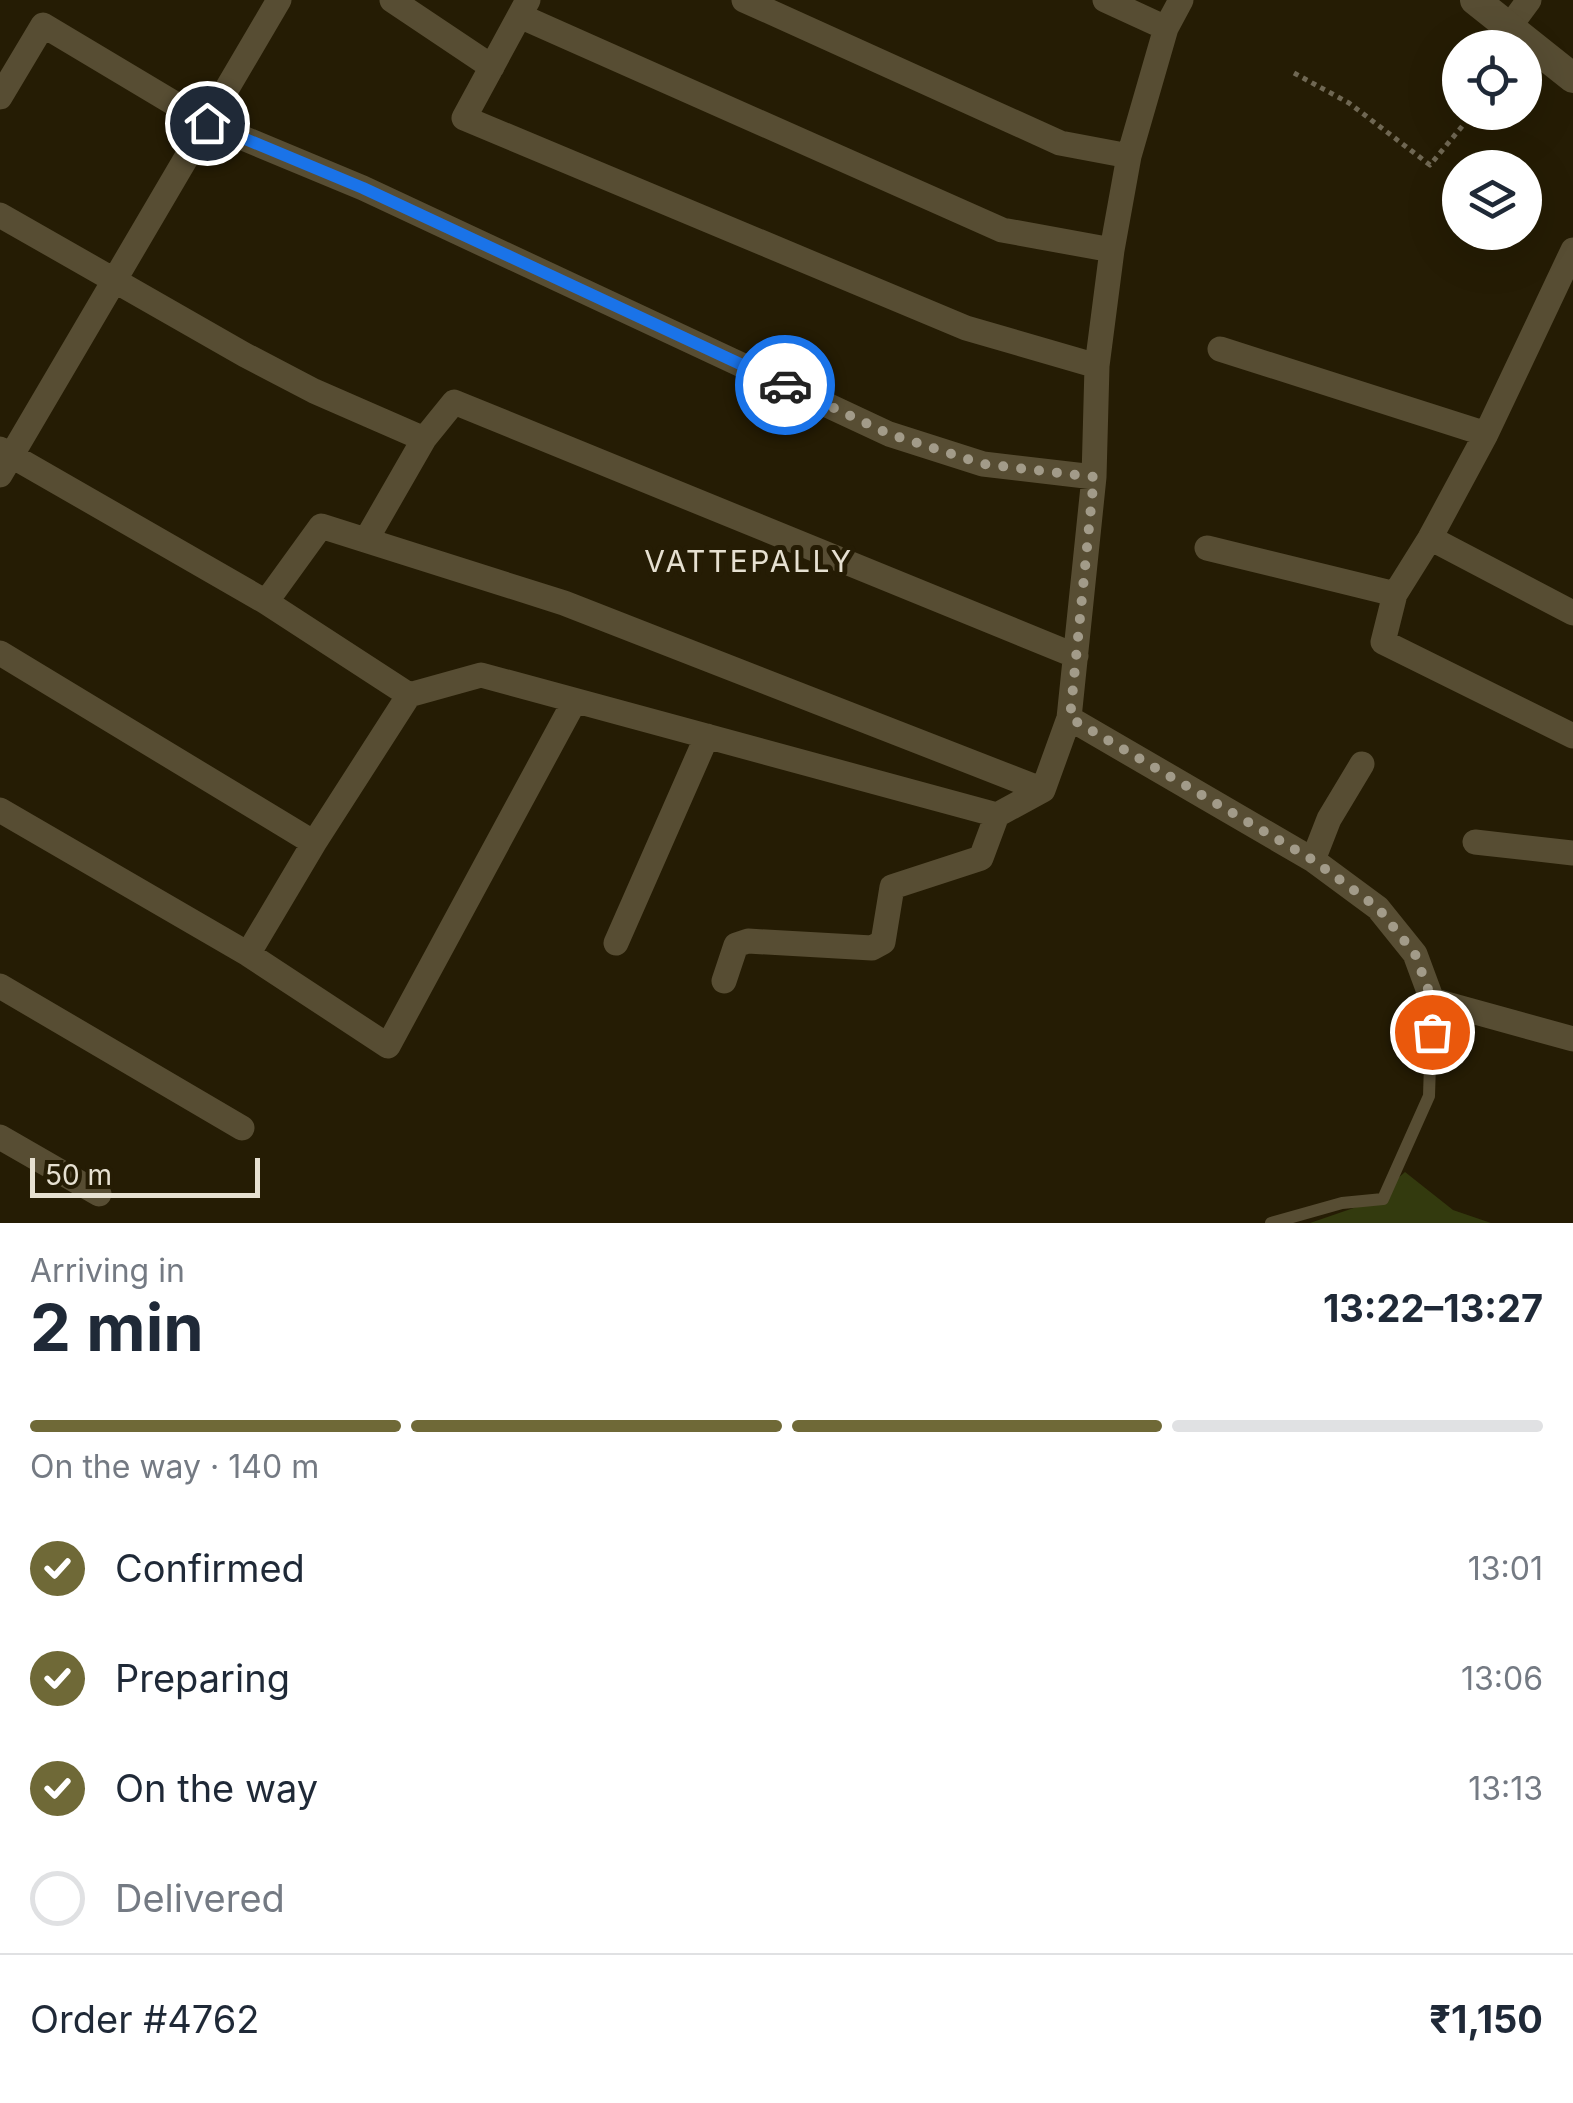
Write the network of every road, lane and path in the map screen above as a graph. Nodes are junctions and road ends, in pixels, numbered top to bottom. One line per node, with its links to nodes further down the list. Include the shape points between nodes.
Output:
1 (280, 0): 15 (street)
2 (392, 0): 11 (street)
3 (744, 0): 17 (street, via 1060,143)
4 (1105, 0): 10 (street)
5 (1181, 0): 10 (street)
6 (1476, 0): 9 (street)
7 (1528, 0): 9 (street)
8 (524, 8): 11 (street); 19 (street, via 1002,230)
9 (1510, 26): 13 (street)
10 (1166, 28): 17 (street)
11 (492, 67): 23 (street, via 464,118 966,328)
12 (1294, 73): 16 (path, via 1349,103 1430,165)
13 (1573, 78)
14 (0, 97): 15 (street, via 43,25)
15 (207, 123): 21 (street); 27 (street, via 363,188 889,434 983,464)
16 (1459, 130)
17 (1130, 156): 19 (street)
18 (0, 215): 21 (street)
19 (1112, 250): 23 (street)
20 (1573, 250): 24 (street)
21 (114, 281): 25 (street, via 314,391); 26 (street)
22 (1220, 349): 24 (street)
23 (1097, 366): 27 (street)
24 (1486, 434): 28 (street)
25 (424, 440): 29 (street); 35 (street, via 454,402)
26 (4, 460): 32 (street)
27 (1094, 477): 35 (street)
28 (1430, 538): 31 (street); 33 (street)
29 (366, 540): 32 (street, via 321,526); 42 (street, via 564,604)
30 (1207, 548): 31 (street)
31 (1395, 594): 40 (street, via 1382,642)
32 (266, 602): 36 (street)
33 (1573, 612)
34 (0, 653): 46 (street)
35 (1076, 656): 38 (street)
36 (410, 695): 37 (street, via 482,675); 46 (street)
37 (574, 702): 39 (street); 50 (street, via 388,1046)
38 (1070, 718): 42 (street); 48 (street)
39 (707, 736): 44 (street); 49 (street)
40 (1573, 736)
41 (1362, 764): 48 (street)
42 (1043, 790): 44 (street)
43 (0, 810): 50 (street)
44 (997, 815): 51 (street, via 981,858 892,887 883,942 872,948 748,941 736,945)
45 (1475, 842): 47 (street)
46 (314, 843): 50 (street)
47 (1573, 853)
48 (1313, 860): 53 (street, via 1378,908 1415,954)
49 (616, 943)
50 (248, 954)
51 (724, 981)
52 (0, 986): 55 (street)
53 (1432, 1000): 54 (street); 58 (lane, via 1429,1096 1383,1199)
54 (1573, 1039)
55 (242, 1128)
56 (0, 1137): 57 (street)
57 (99, 1194)
58 (1270, 1223)

